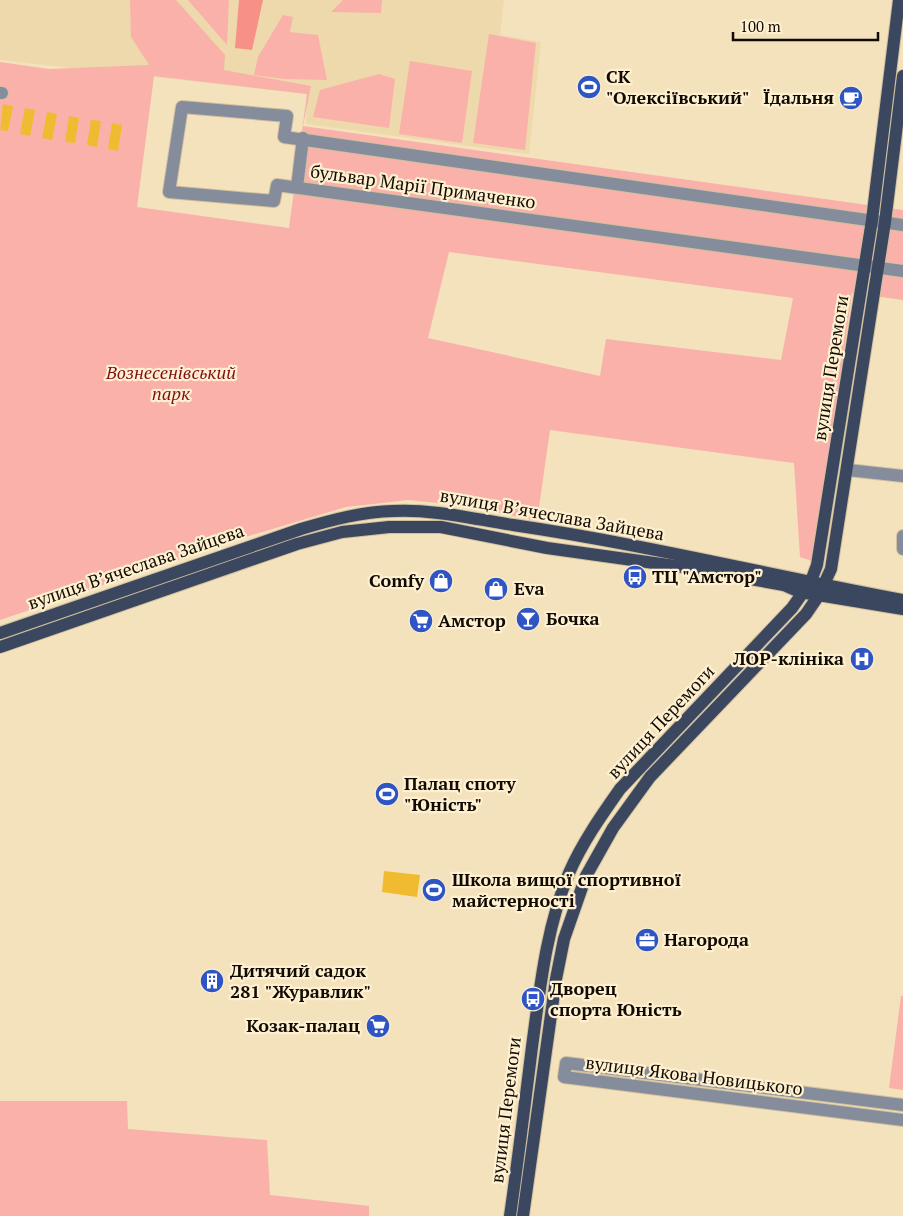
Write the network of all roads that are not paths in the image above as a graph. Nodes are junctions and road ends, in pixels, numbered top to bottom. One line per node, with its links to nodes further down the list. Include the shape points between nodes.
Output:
1 (899, 0): 5 (main road, вулиця Перемоги)
2 (903, 76): 5 (main road, вулиця Перемоги)
3 (303, 138): 4 (street, бульвар Марії Примаченко); 4 (street, via 284,137 287,116 182,107 169,192 274,201 277,184); 5 (street, бульвар Марії Примаченко)
4 (297, 187): 7 (street, бульвар Марії Примаченко)
5 (879, 221): 6 (street, бульвар Марії Примаченко); 7 (main road, вулиця Перемоги)
6 (903, 225)
7 (872, 266): 8 (street, бульвар Марії Примаченко); 9 (main road, вулиця Перемоги); 13 (main road, вулиця Перемоги, via 817,566)
8 (903, 271)
9 (848, 470): 10 (street); 14 (main road, вулиця Перемоги, via 831,569)
10 (903, 476)
11 (903, 536): 12 (street)
12 (903, 549)
13 (808, 587): 14 (main road, вулиця Вʼячеслава Зайцева); 17 (main road, вулиця Вʼячеслава Зайцева, via 571,533 444,512 393,511 345,516 301,529); 18 (main road, вулиця Вʼячеслава Зайцева, via 547,548 441,527 389,527 342,532 297,544); 19 (main road, вулиця Перемоги, via 758,645 620,789)
14 (822, 591): 15 (main road, вулиця Вʼячеслава Зайцева); 16 (main road, вулиця Вʼячеслава Зайцева); 20 (main road, вулиця Перемоги, via 806,614 650,777)
15 (903, 600)
16 (903, 609)
17 (0, 633)
18 (0, 647)
19 (576, 858): 20 (main road, via 580,868); 21 (main road, вулиця Перемоги)
20 (591, 867): 22 (main road, вулиця Перемоги)
21 (564, 886): 22 (main road, via 572,886); 25 (main road, вулиця Перемоги, via 549,937)
22 (579, 895): 26 (main road, вулиця Перемоги, via 564,939 556,979)
23 (903, 1105): 24 (street, вулиця Якова Новицького, via 566,1063 564,1077)
24 (903, 1120)
25 (510, 1216)
26 (523, 1216)

